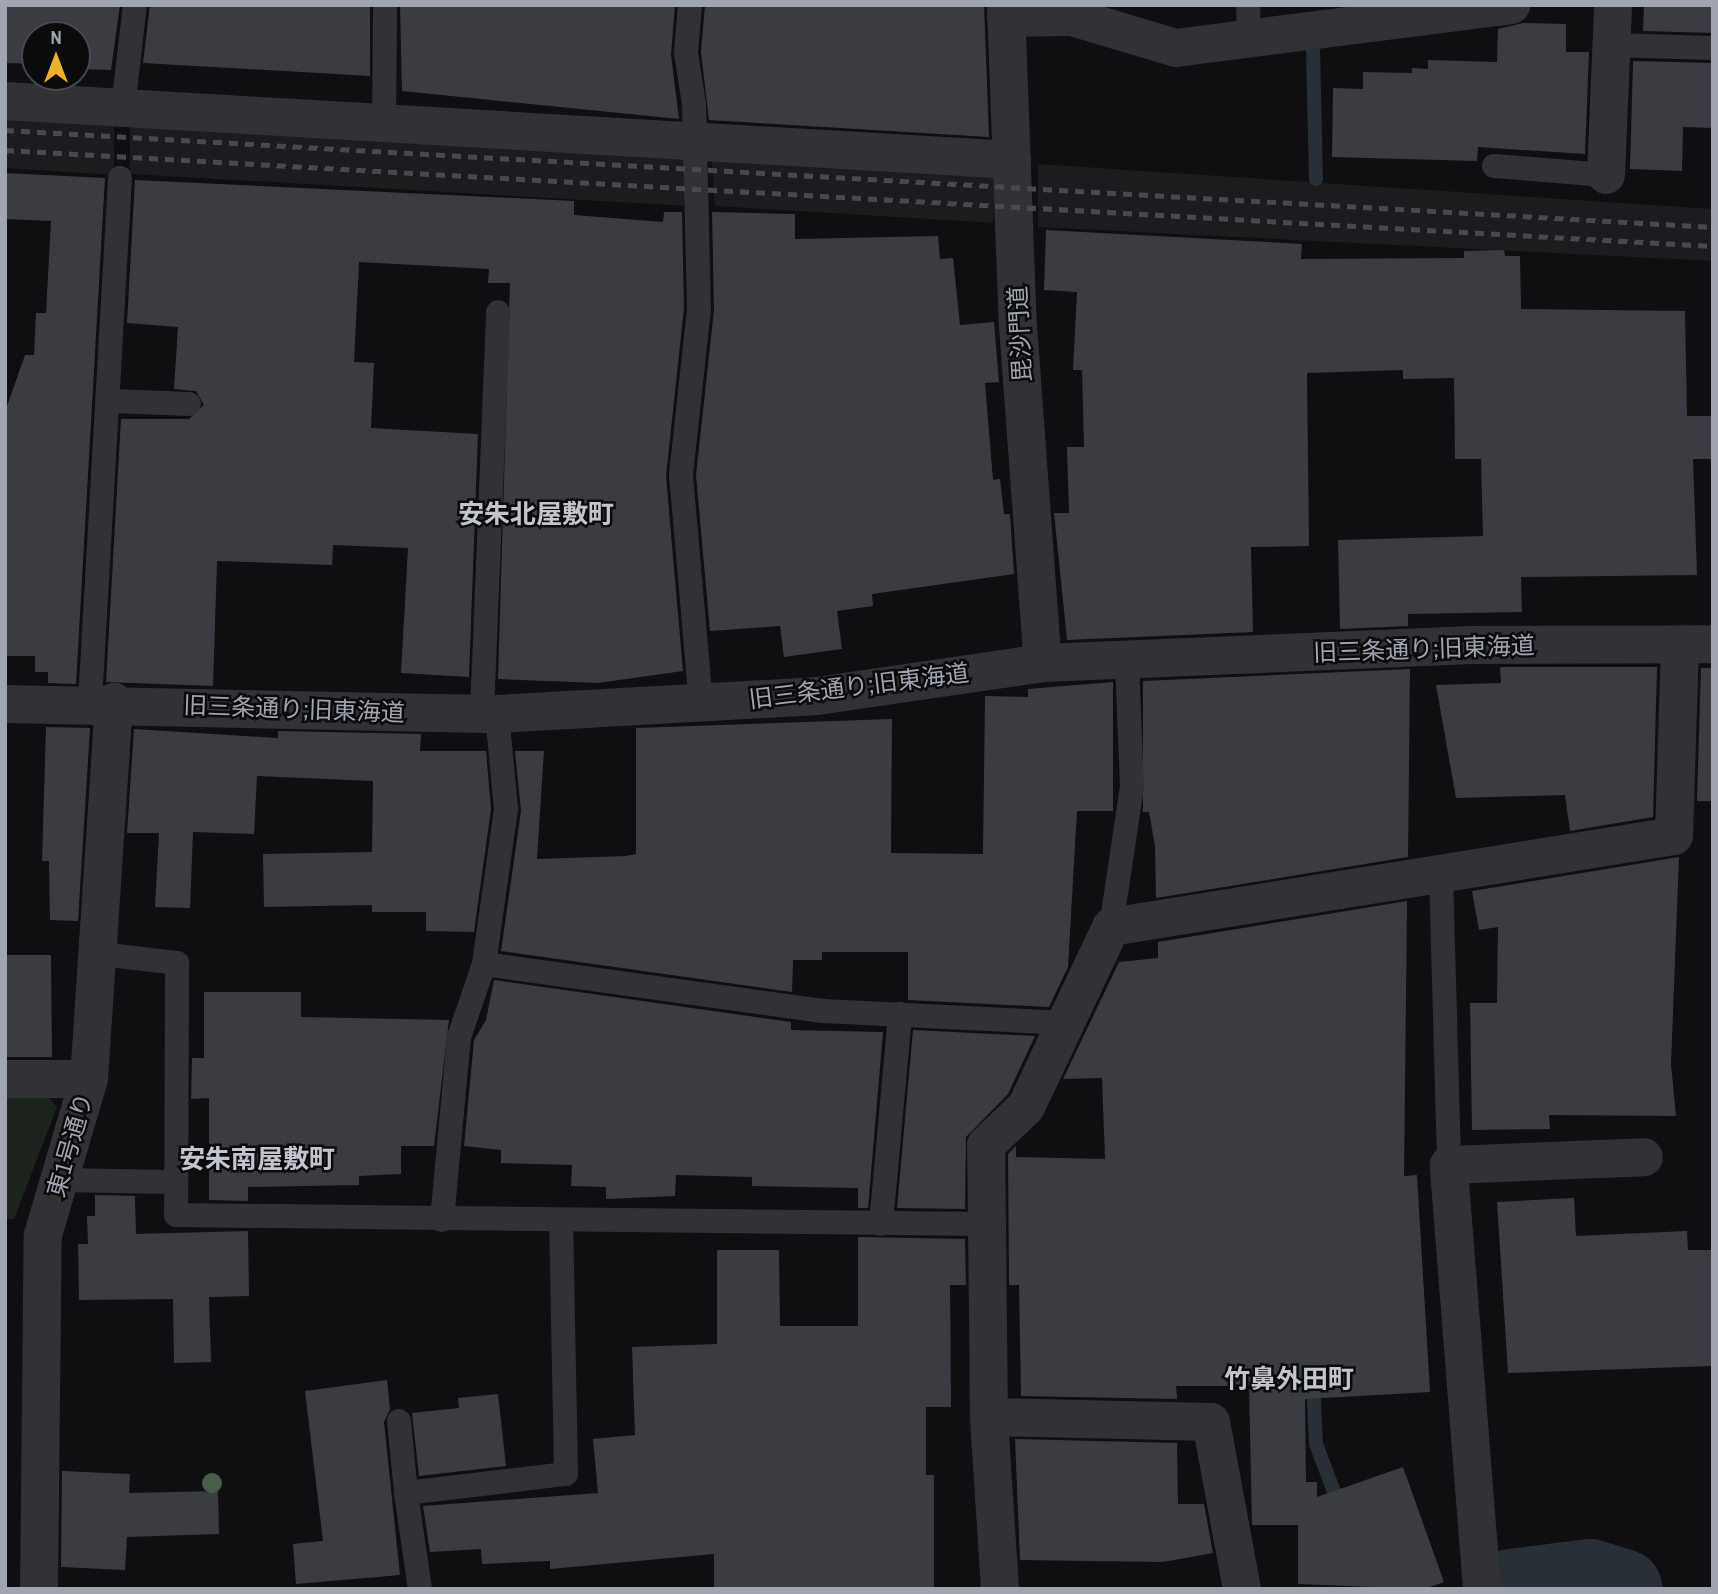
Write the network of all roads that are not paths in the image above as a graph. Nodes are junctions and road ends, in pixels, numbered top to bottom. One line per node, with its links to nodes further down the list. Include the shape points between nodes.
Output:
1 (135, 5): 12 (lane)
2 (385, 5): 13 (lane)
3 (690, 5): 14 (lane, via 686,53 692,68)
4 (1511, 5): 7 (street)
5 (1613, 5): 9 (street)
6 (1006, 12): 8 (street, via 1072,16 1176,48); 15 (street, 毘沙門道)
7 (1349, 15): 8 (street)
8 (1249, 22)
9 (1611, 45): 10 (lane); 17 (street)
10 (1713, 48)
11 (5, 101): 12 (street)
12 (123, 108): 13 (street)
13 (384, 121): 14 (street)
14 (693, 145): 15 (street); 27 (lane, via 699,309 681,475)
15 (1012, 160): 24 (street, 毘沙門道)
16 (1494, 166): 17 (lane)
17 (1606, 175)
18 (121, 178): 20 (lane)
19 (498, 312): 28 (lane)
20 (112, 401): 21 (lane); 25 (lane)
21 (189, 404)
22 (1697, 645): 23 (street, 旧三条通り;旧東海道, via 1472,645); 29 (street, via 1674,836)
23 (1127, 660): 24 (street, 旧三条通り;旧東海道); 30 (lane, via 1132,787)
24 (1043, 663): 27 (street, 旧三条通り;旧東海道, via 817,696)
25 (102, 702): 26 (street, 旧三条通り;旧東海道); 28 (street, 旧三条通り;旧東海道); 31 (street, 東1号通り)
26 (5, 704)
27 (701, 704): 28 (street, 旧三条通り;旧東海道)
28 (489, 714): 32 (lane, via 506,809)
29 (1441, 874): 30 (street); 38 (lane, via 1444,1142)
30 (1111, 927): 34 (street)
31 (101, 954): 36 (street, 東1号通り); 40 (lane, via 177,963)
32 (484, 964): 33 (lane, via 823,1010); 41 (lane, via 459,1037)
33 (901, 1014): 34 (lane); 43 (lane)
34 (1067, 1023): 44 (street, via 1026,1107 986,1145)
35 (5, 1079): 36 (street)
36 (89, 1079): 39 (street, 東1号通り)
37 (1644, 1157): 38 (street)
38 (1449, 1166): 48 (street)
39 (60, 1180): 40 (lane); 49 (street, 東1号通り, via 43,1235)
40 (176, 1182): 41 (lane, via 176,1215)
41 (442, 1220): 42 (lane)
42 (561, 1220): 43 (lane); 47 (lane, via 566,1474)
43 (881, 1224): 44 (lane)
44 (985, 1224): 45 (street)
45 (989, 1417): 51 (street); 52 (street, via 1211,1422)
46 (400, 1421): 47 (lane)
47 (406, 1493): 50 (lane)
48 (1482, 1579)
49 (39, 1589)
50 (420, 1589)
51 (1000, 1589)
52 (1242, 1589)

